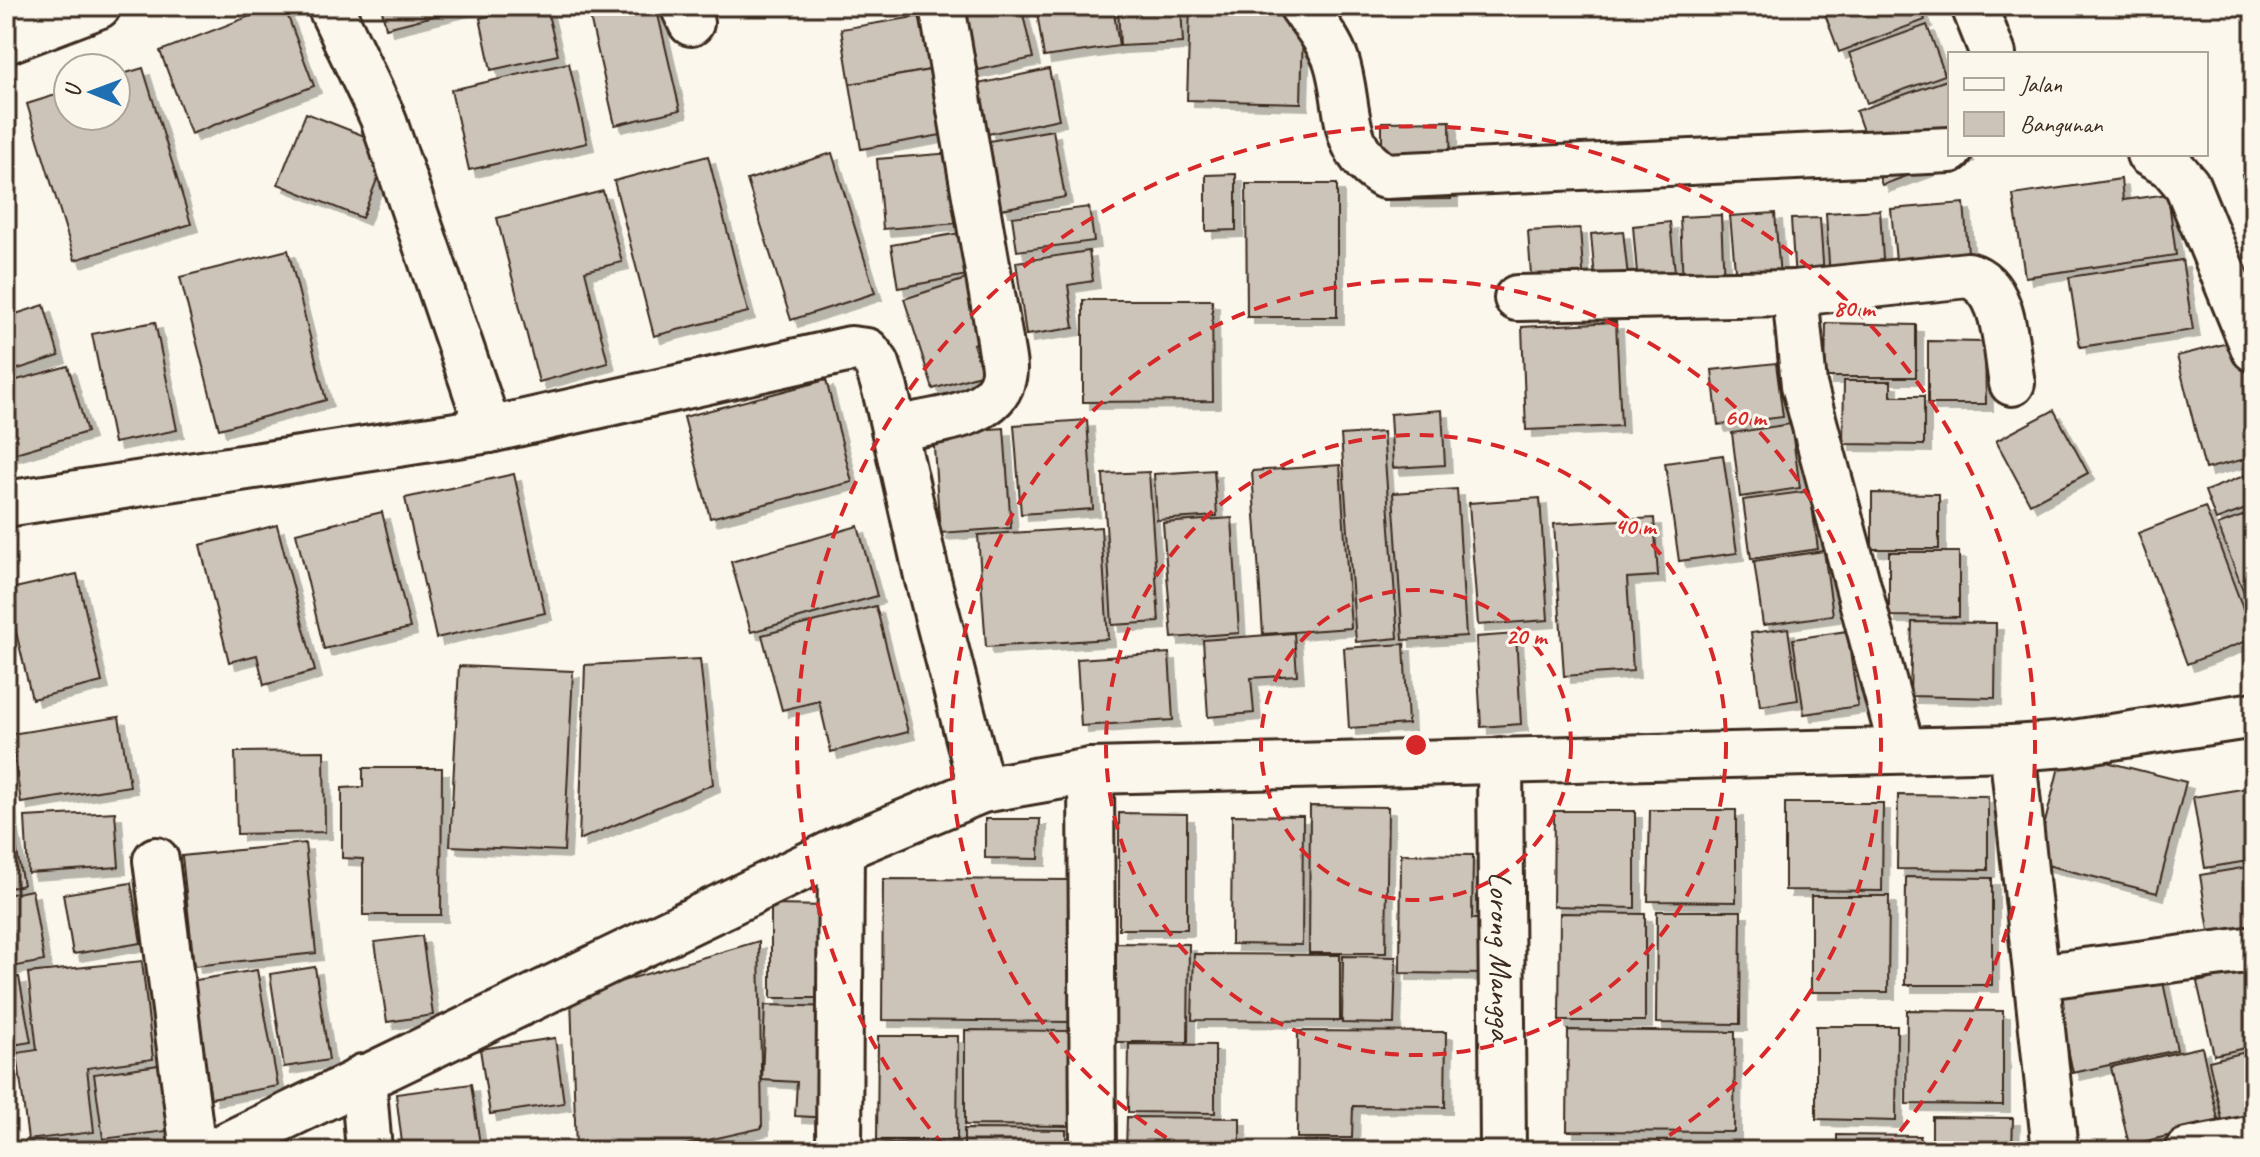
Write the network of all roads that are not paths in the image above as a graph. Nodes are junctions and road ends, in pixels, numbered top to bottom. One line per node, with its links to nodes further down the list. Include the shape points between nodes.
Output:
1 (98, 6): 6 (street)
2 (330, 6): 15 (street, via 382,116)
3 (942, 6): 14 (street, via 1003,378 994,397 977,409)
4 (1302, 6): 8 (street, via 1336,60 1356,152 1385,176)
5 (1974, 6): 7 (street)
6 (6, 41)
7 (1992, 52)
8 (1948, 150)
9 (2153, 156): 12 (street, via 2171,166 2187,185)
10 (1795, 293): 11 (street); 13 (street, via 1953,275 1980,279 1995,297); 19 (street, via 1804,385)
11 (1517, 298)
12 (2254, 349)
13 (2012, 383)
14 (894, 429): 15 (street, via 877,364 867,351 851,349); 22 (street)
15 (489, 430): 16 (street)
16 (6, 504)
17 (2254, 715): 18 (street)
18 (2012, 748): 19 (street); 26 (street)
19 (1902, 750): 20 (street)
20 (1500, 760): 21 (street); 34 (street, Lorong Mangga)
21 (1091, 771): 22 (street); 33 (street)
22 (982, 790): 23 (street)
23 (841, 849): 27 (street); 32 (street)
24 (156, 860): 29 (street)
25 (2254, 949): 26 (street)
26 (2037, 977): 35 (street)
27 (363, 1077): 30 (street); 31 (street)
28 (2254, 1138): 36 (street)
29 (193, 1151)
30 (214, 1151)
31 (369, 1151)
32 (839, 1151)
33 (1093, 1151)
34 (1503, 1151)
35 (2055, 1151)
36 (2187, 1151)

